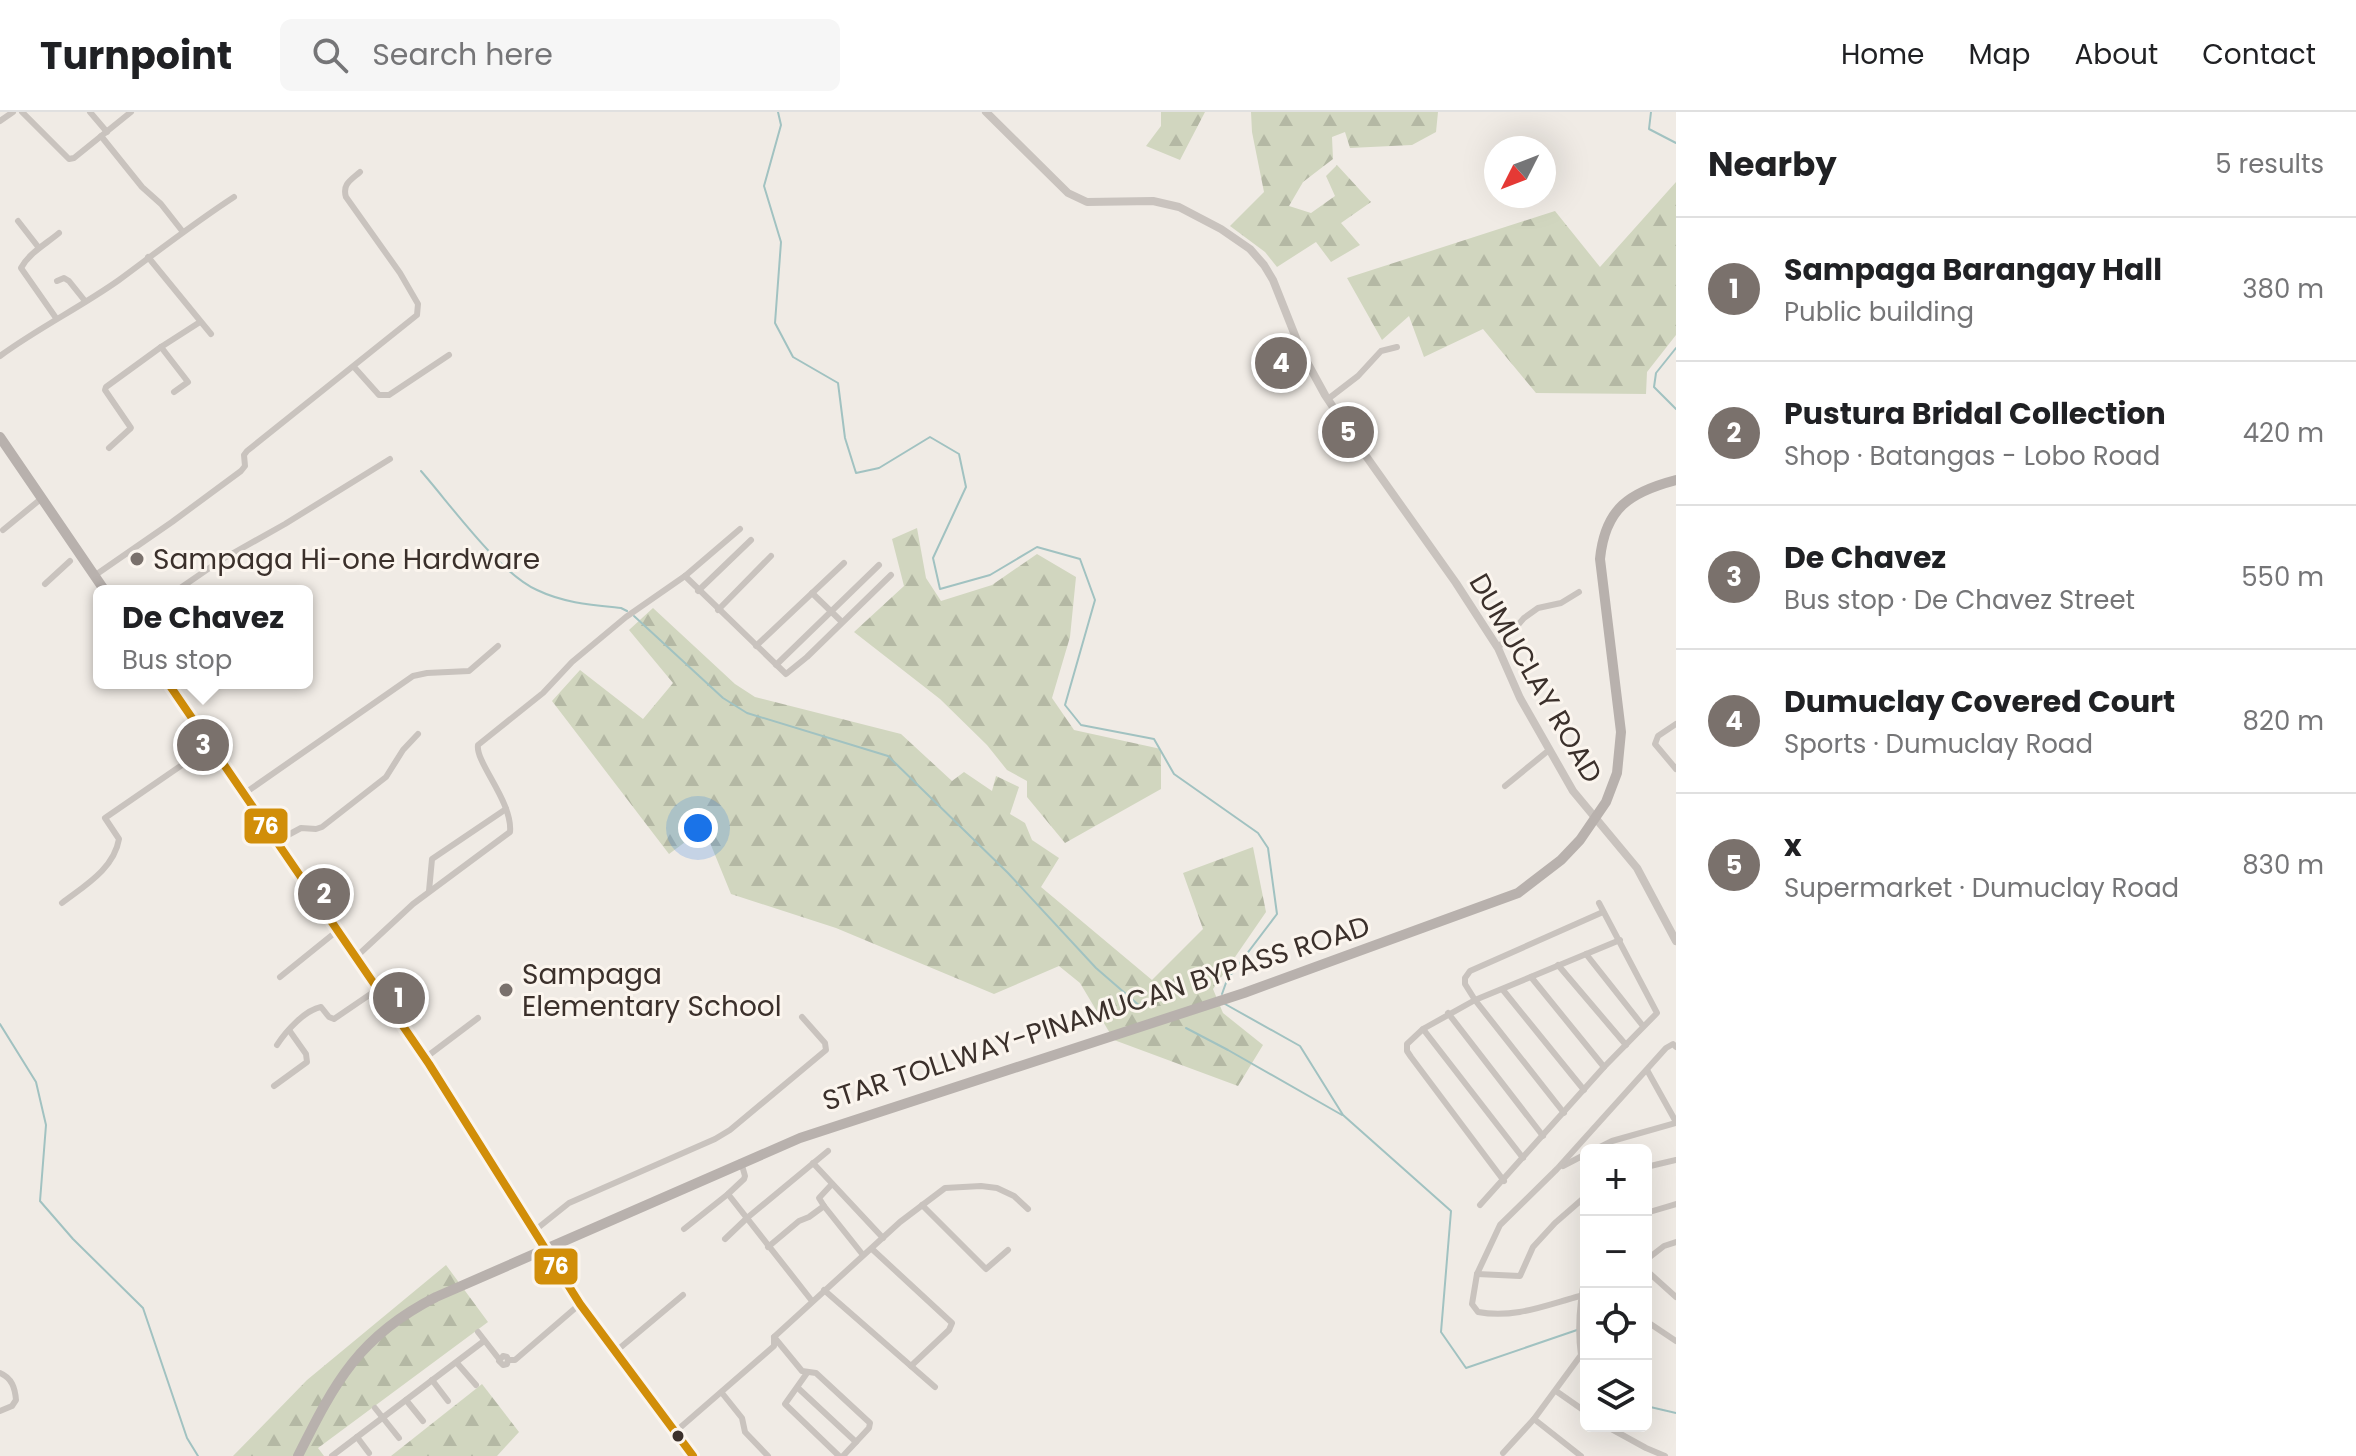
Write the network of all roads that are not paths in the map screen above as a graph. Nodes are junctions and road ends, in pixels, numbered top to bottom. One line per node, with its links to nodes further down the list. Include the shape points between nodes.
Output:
1 (13, 112): 6 (street)
2 (22, 112): 7 (street, via 69,159)
3 (90, 112): 7 (street)
4 (131, 112): 7 (street)
5 (986, 112): 26 (street, DUMUCLAY ROAD, via 1068,193 1087,202 1153,201 1179,207 1250,249 1273,280 1302,353)
6 (0, 121)
7 (104, 134): 11 (street)
8 (360, 172): 24 (street, via 346,184 346,197 419,309)
9 (234, 197): 11 (street)
10 (18, 221): 13 (street)
11 (183, 232): 14 (street)
12 (59, 233): 13 (street)
13 (39, 248): 17 (street, via 21,268)
14 (148, 257): 16 (street); 18 (street)
15 (57, 281): 16 (street, via 66,279)
16 (85, 301): 17 (street)
17 (56, 318): 23 (street)
18 (200, 322): 19 (street); 20 (street)
19 (211, 334)
20 (161, 347): 25 (street, via 188,382); 28 (street, via 106,387 131,428)
21 (1397, 347): 26 (street, via 1381,351)
22 (449, 355): 24 (street, via 384,396)
23 (0, 356)
24 (354, 367): 40 (street, via 247,451 241,471)
25 (174, 392)
26 (1328, 399): 53 (street, DUMUCLAY ROAD)
27 (0, 437): 31 (main road)
28 (109, 448)
29 (390, 459): 44 (street)
30 (1676, 480): 64 (main road, STAR TOLLWAY-PINAMUCAN BYPASS ROAD, via 1628,499 1604,534 1600,559 1621,732 1617,773)
31 (42, 498): 33 (street); 36 (main road)
32 (740, 529): 41 (street)
33 (3, 530)
34 (751, 540): 45 (street)
35 (771, 556): 48 (street)
36 (75, 558): 40 (main road); 42 (street)
37 (844, 563): 47 (street)
38 (879, 565): 49 (street)
39 (891, 575): 50 (street)
40 (94, 576): 43 (main road)
41 (685, 576): 45 (street); 63 (street, via 572,662 543,693 478,745)
42 (45, 584)
43 (101, 585)
44 (185, 585)
45 (698, 591): 48 (street)
46 (1579, 592): 53 (street, via 1538,608)
47 (812, 593): 49 (street); 52 (street)
48 (718, 610): 52 (street)
49 (830, 612): 50 (street); 54 (street)
50 (842, 622): 54 (street, via 789,674)
51 (498, 646): 62 (street, via 469,671 413,676)
52 (756, 646): 54 (street)
53 (1498, 648): 59 (street, DUMUCLAY ROAD)
54 (776, 665)
55 (172, 689): 58 (main road)
56 (1676, 724): 60 (street, via 1655,744)
57 (418, 734): 65 (street, via 386,777 322,827 301,828)
58 (211, 745): 62 (main road); 67 (street, via 105,818 119,839 117,849 100,874)
59 (1549, 750): 61 (street); 64 (street, DUMUCLAY ROAD)
60 (1676, 769)
61 (1505, 786)
62 (245, 793): 65 (main road)
63 (506, 809): 66 (street, via 432,859); 66 (street, via 510,832)
64 (1595, 817): 72 (street, DUMUCLAY ROAD, via 1637,868); 105 (main road, STAR TOLLWAY-PINAMUCAN BYPASS ROAD, via 1561,860 1518,893 1244,993 842,1122)
65 (277, 841): 70 (main road)
66 (429, 891): 74 (street)
67 (62, 903)
68 (1599, 903): 69 (street)
69 (1603, 912): 71 (street); 80 (street, via 1470,971 1464,981)
70 (337, 931): 74 (main road); 76 (street)
71 (1620, 940): 73 (street); 84 (street, via 1657,1013)
72 (1676, 941)
73 (1586, 954): 75 (street); 84 (street)
74 (356, 957): 78 (main road)
75 (1558, 965): 77 (street); 88 (street)
76 (280, 977)
77 (1531, 977): 79 (street); 91 (street)
78 (378, 989): 86 (street, via 334,1019 321,1007 314,1008); 90 (main road)
79 (1503, 990): 80 (street); 94 (street)
80 (1475, 1000): 81 (street); 95 (street)
81 (1448, 1013): 85 (street); 97 (street)
82 (802, 1017): 121 (street, via 826,1050 730,1130 676,1159 569,1203)
83 (478, 1018): 90 (street)
84 (1643, 1026): 88 (street)
85 (1423, 1029): 103 (street); 109 (street, via 1408,1042 1407,1051)
86 (289, 1030): 87 (street); 93 (street, via 307,1062)
87 (277, 1045)
88 (1626, 1045): 91 (street)
89 (1676, 1047): 92 (street, via 1666,1048)
90 (425, 1058): 121 (main road)
91 (1604, 1067): 94 (street)
92 (1647, 1070): 96 (street); 108 (street)
93 (274, 1086)
94 (1584, 1090): 95 (street)
95 (1564, 1113): 97 (street)
96 (1676, 1122): 98 (street)
97 (1543, 1136): 103 (street)
98 (1612, 1141): 99 (street); 100 (street)
99 (1606, 1144)
100 (1613, 1144)
101 (828, 1151): 106 (street)
102 (1580, 1157): 108 (street)
103 (1523, 1158): 109 (street)
104 (1676, 1160): 107 (street)
105 (741, 1162): 111 (street, via 745,1178); 126 (main road, STAR TOLLWAY-PINAMUCAN BYPASS ROAD)
106 (813, 1163): 110 (street); 119 (street)
107 (1652, 1166)
108 (1557, 1169): 131 (street, via 1500,1225)
109 (1504, 1181): 115 (street)
110 (832, 1184): 116 (street, via 819,1198); 122 (street)
111 (728, 1194): 119 (street); 120 (street)
112 (1580, 1201): 131 (street, via 1533,1247 1520,1276)
113 (1676, 1204): 118 (street)
114 (922, 1205): 117 (street, via 945,1188 981,1186 1014,1196); 122 (street); 128 (street, via 986,1269)
115 (1480, 1205)
116 (824, 1206): 125 (street); 129 (street)
117 (1028, 1209)
118 (1652, 1211)
119 (747, 1218): 123 (street); 125 (street)
120 (684, 1229)
121 (534, 1231): 126 (main road)
122 (883, 1238): 127 (street)
123 (725, 1239)
124 (1676, 1242): 130 (street)
125 (768, 1247): 137 (street)
126 (545, 1249): 138 (main road); 173 (main road, STAR TOLLWAY-PINAMUCAN BYPASS ROAD, via 436,1297 386,1328 346,1370)
127 (872, 1249): 129 (street); 149 (street, via 952,1323)
128 (1008, 1250)
129 (863, 1255): 133 (street)
130 (1652, 1255)
131 (1477, 1274): 135 (street, via 1472,1304 1478,1312 1517,1314)
132 (1652, 1275): 136 (street)
133 (824, 1290): 137 (street); 149 (street)
134 (683, 1295): 146 (street)
135 (1580, 1297)
136 (1676, 1297)
137 (812, 1301): 142 (street)
138 (580, 1304): 143 (street, via 515,1360 499,1359); 146 (main road)
139 (1580, 1305): 145 (street)
140 (1652, 1325): 144 (street)
141 (478, 1332): 143 (street)
142 (774, 1337): 151 (street); 157 (street, via 774,1346)
143 (484, 1341): 148 (street)
144 (1676, 1341)
145 (1580, 1346)
146 (615, 1352): 166 (main road)
147 (1580, 1360): 156 (street)
148 (457, 1363): 152 (street); 153 (street)
149 (911, 1366): 154 (street)
150 (0, 1373): 162 (street, via 12,1383 16,1400)
151 (807, 1373): 155 (street); 170 (street, via 816,1373 870,1423)
152 (432, 1380): 158 (street); 159 (street)
153 (476, 1385)
154 (935, 1387)
155 (798, 1388): 170 (street); 177 (street, via 786,1407)
156 (1556, 1391): 161 (street); 164 (street)
157 (722, 1393): 166 (street); 176 (street, via 742,1418 745,1432)
158 (406, 1400): 163 (street); 165 (street)
159 (448, 1401)
160 (375, 1408): 163 (street)
161 (1580, 1408)
162 (0, 1411)
163 (383, 1418): 168 (street); 169 (street)
164 (1534, 1419): 172 (street); 178 (street)
165 (423, 1421)
166 (675, 1432): 175 (main road)
167 (1617, 1432): 179 (street)
168 (357, 1437): 171 (street); 174 (street)
169 (399, 1438)
170 (856, 1442): 177 (street)
171 (369, 1453)
172 (1503, 1453)
173 (298, 1456)
174 (332, 1456)
175 (693, 1456)
176 (768, 1456)
177 (841, 1456)
178 (1581, 1456)
179 (1665, 1456)

